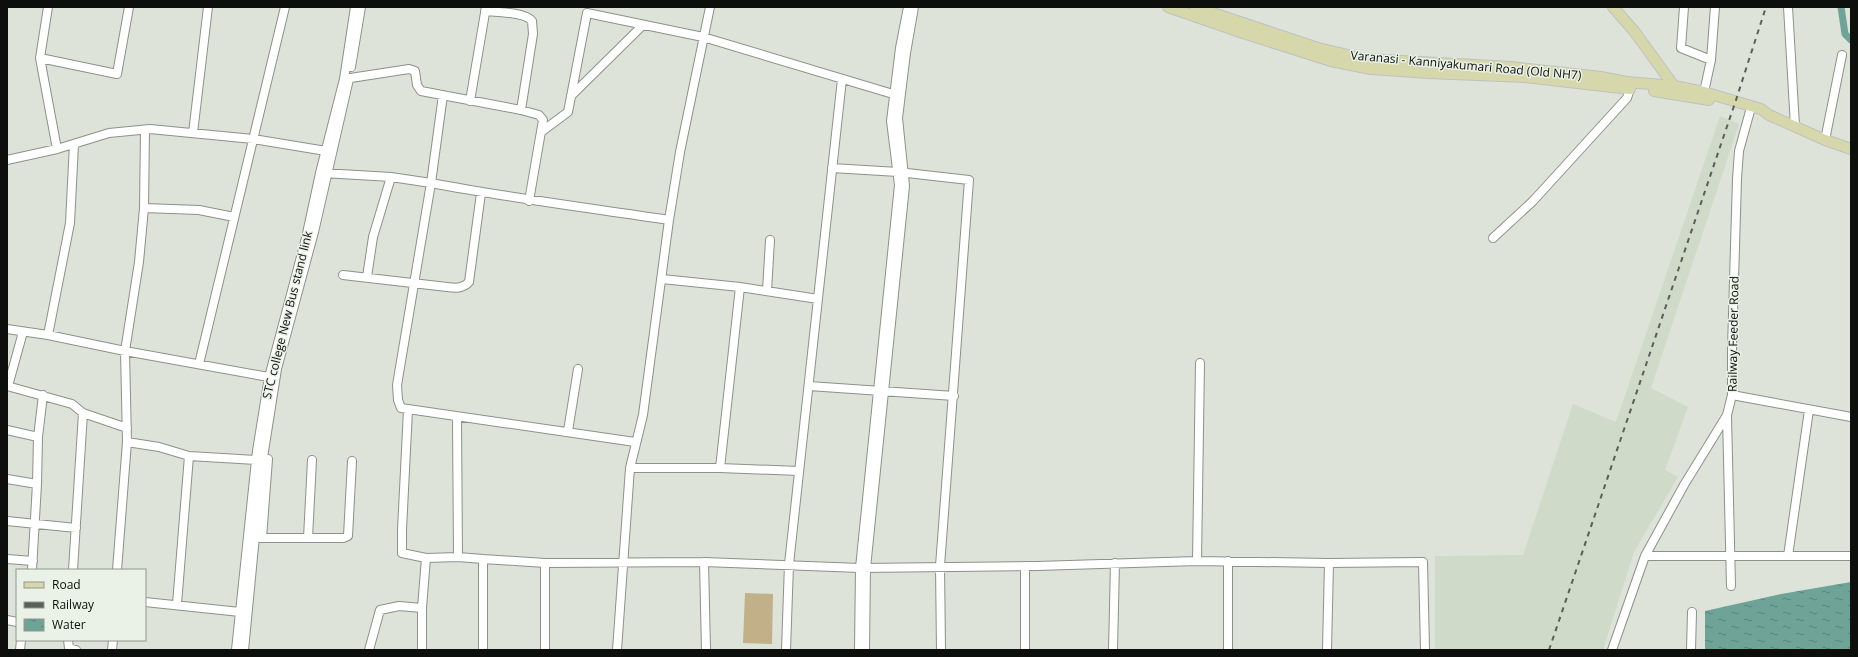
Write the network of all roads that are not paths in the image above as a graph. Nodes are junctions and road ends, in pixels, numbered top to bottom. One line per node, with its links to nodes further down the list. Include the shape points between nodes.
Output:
1 (48, 7): 20 (street)
2 (129, 7): 20 (street, via 117,74)
3 (208, 7): 37 (street)
4 (285, 7): 38 (street)
5 (355, 7): 22 (street, STC college New Bus stand link)
6 (361, 7): 22 (street)
7 (710, 7): 18 (street)
8 (908, 7): 27 (street)
9 (914, 7): 46 (street, via 898,106)
10 (1168, 7): 25 (main road, Varanasi - Kanniyakumari Road (Old NH7), via 1331,62 1371,69 1525,77)
11 (1195, 7): 24 (main road, Varanasi - Kanniyakumari Road (Old NH7), via 1318,48 1365,58 1511,67)
12 (1613, 7): 24 (main road)
13 (1684, 7): 21 (street, via 1681,48)
14 (1715, 7): 21 (street)
15 (1788, 7): 34 (street)
16 (485, 9): 30 (street); 31 (street, via 530,17 532,21 533,34)
17 (643, 25): 18 (street); 29 (street); 29 (street, via 587,13)
18 (703, 37): 23 (street); 54 (street)
19 (1842, 56): 39 (street)
20 (40, 58): 41 (street)
21 (1710, 60): 26 (street)
22 (346, 79): 28 (street, via 409,69 415,71 417,85 421,91); 43 (street, STC college New Bus stand link); 47 (street)
23 (842, 79): 27 (street); 45 (street)
24 (1674, 86): 26 (main road, Varanasi - Kanniyakumari Road (Old NH7))
25 (1630, 89): 32 (main road, Varanasi - Kanniyakumari Road (Old NH7), via 1660,91 1723,102); 55 (street, via 1627,98 1533,201)
26 (1704, 92): 33 (main road, Varanasi - Kanniyakumari Road (Old NH7), via 1761,109)
27 (893, 94): 46 (street, via 891,121)
28 (443, 95): 30 (street); 49 (street)
29 (571, 96): 36 (street, via 568,112)
30 (470, 101): 31 (street)
31 (521, 110): 36 (street, via 542,118)
32 (1750, 111): 33 (main road, Varanasi - Kanniyakumari Road (Old NH7)); 76 (street, Railway Feeder Road, via 1739,152 1737,179)
33 (1769, 115): 34 (main road, Varanasi - Kanniyakumari Road (Old NH7))
34 (1795, 126): 39 (main road, Varanasi - Kanniyakumari Road (Old NH7))
35 (145, 130): 37 (street); 40 (street, via 110,133); 52 (street)
36 (541, 132): 51 (street)
37 (193, 134): 38 (street)
38 (252, 139): 43 (street); 53 (street)
39 (1825, 140): 42 (main road, Varanasi - Kanniyakumari Road (Old NH7))
40 (74, 144): 41 (street); 66 (street, via 70,223)
41 (57, 149): 44 (street)
42 (1851, 149)
43 (326, 151): 47 (street, STC college New Bus stand link)
44 (7, 160)
45 (832, 168): 46 (street); 63 (street)
46 (901, 172): 74 (street); 77 (street, via 969,180)
47 (324, 173): 48 (street); 71 (street, STC college New Bus stand link)
48 (391, 177): 49 (street); 58 (street, via 373,237)
49 (431, 184): 50 (street); 60 (street)
50 (481, 193): 51 (street); 60 (street, via 469,282 459,288)
51 (529, 200): 54 (street)
52 (144, 208): 53 (street, via 199,210); 67 (street)
53 (234, 217): 69 (street)
54 (669, 220): 59 (street)
55 (1493, 238)
56 (770, 240): 62 (street)
57 (343, 274): 58 (street)
58 (367, 277): 60 (street)
59 (662, 279): 61 (street); 89 (street, via 643,415)
60 (414, 284): 78 (street, via 397,385 401,408)
61 (740, 287): 62 (street); 96 (street)
62 (767, 291): 63 (street)
63 (818, 298): 73 (street)
64 (7, 329): 65 (street)
65 (23, 332): 66 (street); 72 (street)
66 (48, 335): 67 (street)
67 (126, 351): 69 (street); 84 (street)
68 (1200, 363): 118 (street)
69 (198, 364): 71 (street)
70 (578, 369): 86 (street)
71 (272, 378): 92 (street, STC college New Bus stand link); 103 (street)
72 (7, 386): 75 (street)
73 (809, 386): 74 (street); 97 (street)
74 (881, 390): 77 (street); 124 (street)
75 (43, 395): 80 (street, via 72,404); 87 (street)
76 (1732, 395): 79 (street); 81 (street, Railway Feeder Road)
77 (954, 396): 122 (street)
78 (408, 410): 83 (street); 110 (street, via 402,553)
79 (1809, 410): 82 (street); 107 (street)
80 (83, 413): 84 (street); 102 (street)
81 (1727, 415): 105 (street, Railway Feeder Road); 106 (street)
82 (1851, 416)
83 (457, 417): 86 (street); 109 (street)
84 (127, 428): 88 (street)
85 (7, 430): 87 (street)
86 (568, 431): 89 (street)
87 (38, 437): 99 (street)
88 (127, 442): 90 (street, via 159,447); 127 (street)
89 (635, 442): 95 (street)
90 (189, 456): 92 (street); 130 (street)
91 (268, 459): 103 (street)
92 (256, 460): 103 (street, STC college New Bus stand link)
93 (312, 460): 104 (street)
94 (352, 461): 104 (street, via 348,536)
95 (630, 468): 96 (street); 116 (street)
96 (720, 468): 97 (street)
97 (799, 471): 120 (street)
98 (7, 479): 99 (street)
99 (37, 484): 101 (street)
100 (7, 521): 101 (street)
101 (34, 524): 102 (street); 113 (street)
102 (76, 528): 126 (street)
103 (255, 538): 104 (street); 132 (street, STC college New Bus stand link); 137 (street)
104 (308, 538)
105 (1645, 556): 106 (street); 153 (street, Railway Feeder Road)
106 (1732, 556): 107 (street); 128 (street)
107 (1788, 556): 108 (street)
108 (1851, 556)
109 (458, 557): 110 (street); 112 (street)
110 (426, 558): 131 (street)
111 (7, 559): 113 (street)
112 (484, 559): 115 (street); 140 (street)
113 (33, 561): 125 (street)
114 (1228, 561): 118 (street); 121 (street); 150 (street)
115 (545, 562): 116 (street); 141 (street)
116 (625, 562): 117 (street); 142 (street)
117 (704, 562): 120 (street); 143 (street)
118 (1196, 562): 119 (street)
119 (1115, 563): 123 (street); 149 (street)
120 (789, 564): 124 (street); 144 (street)
121 (1330, 564): 151 (street); 152 (street, via 1423,562)
122 (940, 566): 123 (street); 124 (street); 147 (street)
123 (1025, 566): 148 (street)
124 (863, 568): 145 (street); 146 (street)
125 (32, 569)
126 (73, 569)
127 (117, 569)
128 (1731, 586)
129 (146, 602): 130 (street)
130 (177, 604): 132 (street)
131 (422, 608): 138 (street, via 399,606 380,610); 139 (street)
132 (240, 612): 136 (street, STC college New Bus stand link)
133 (1692, 612): 154 (street)
134 (68, 641): 135 (street, via 69,648)
135 (76, 650)
136 (236, 650)
137 (244, 650)
138 (369, 650)
139 (422, 650)
140 (484, 650)
141 (545, 650)
142 (617, 650)
143 (706, 650)
144 (786, 650)
145 (859, 650)
146 (865, 650)
147 (941, 650)
148 (1025, 650)
149 (1113, 650)
150 (1228, 650)
151 (1327, 650)
152 (1425, 650)
153 (1612, 650)
154 (1691, 650)

